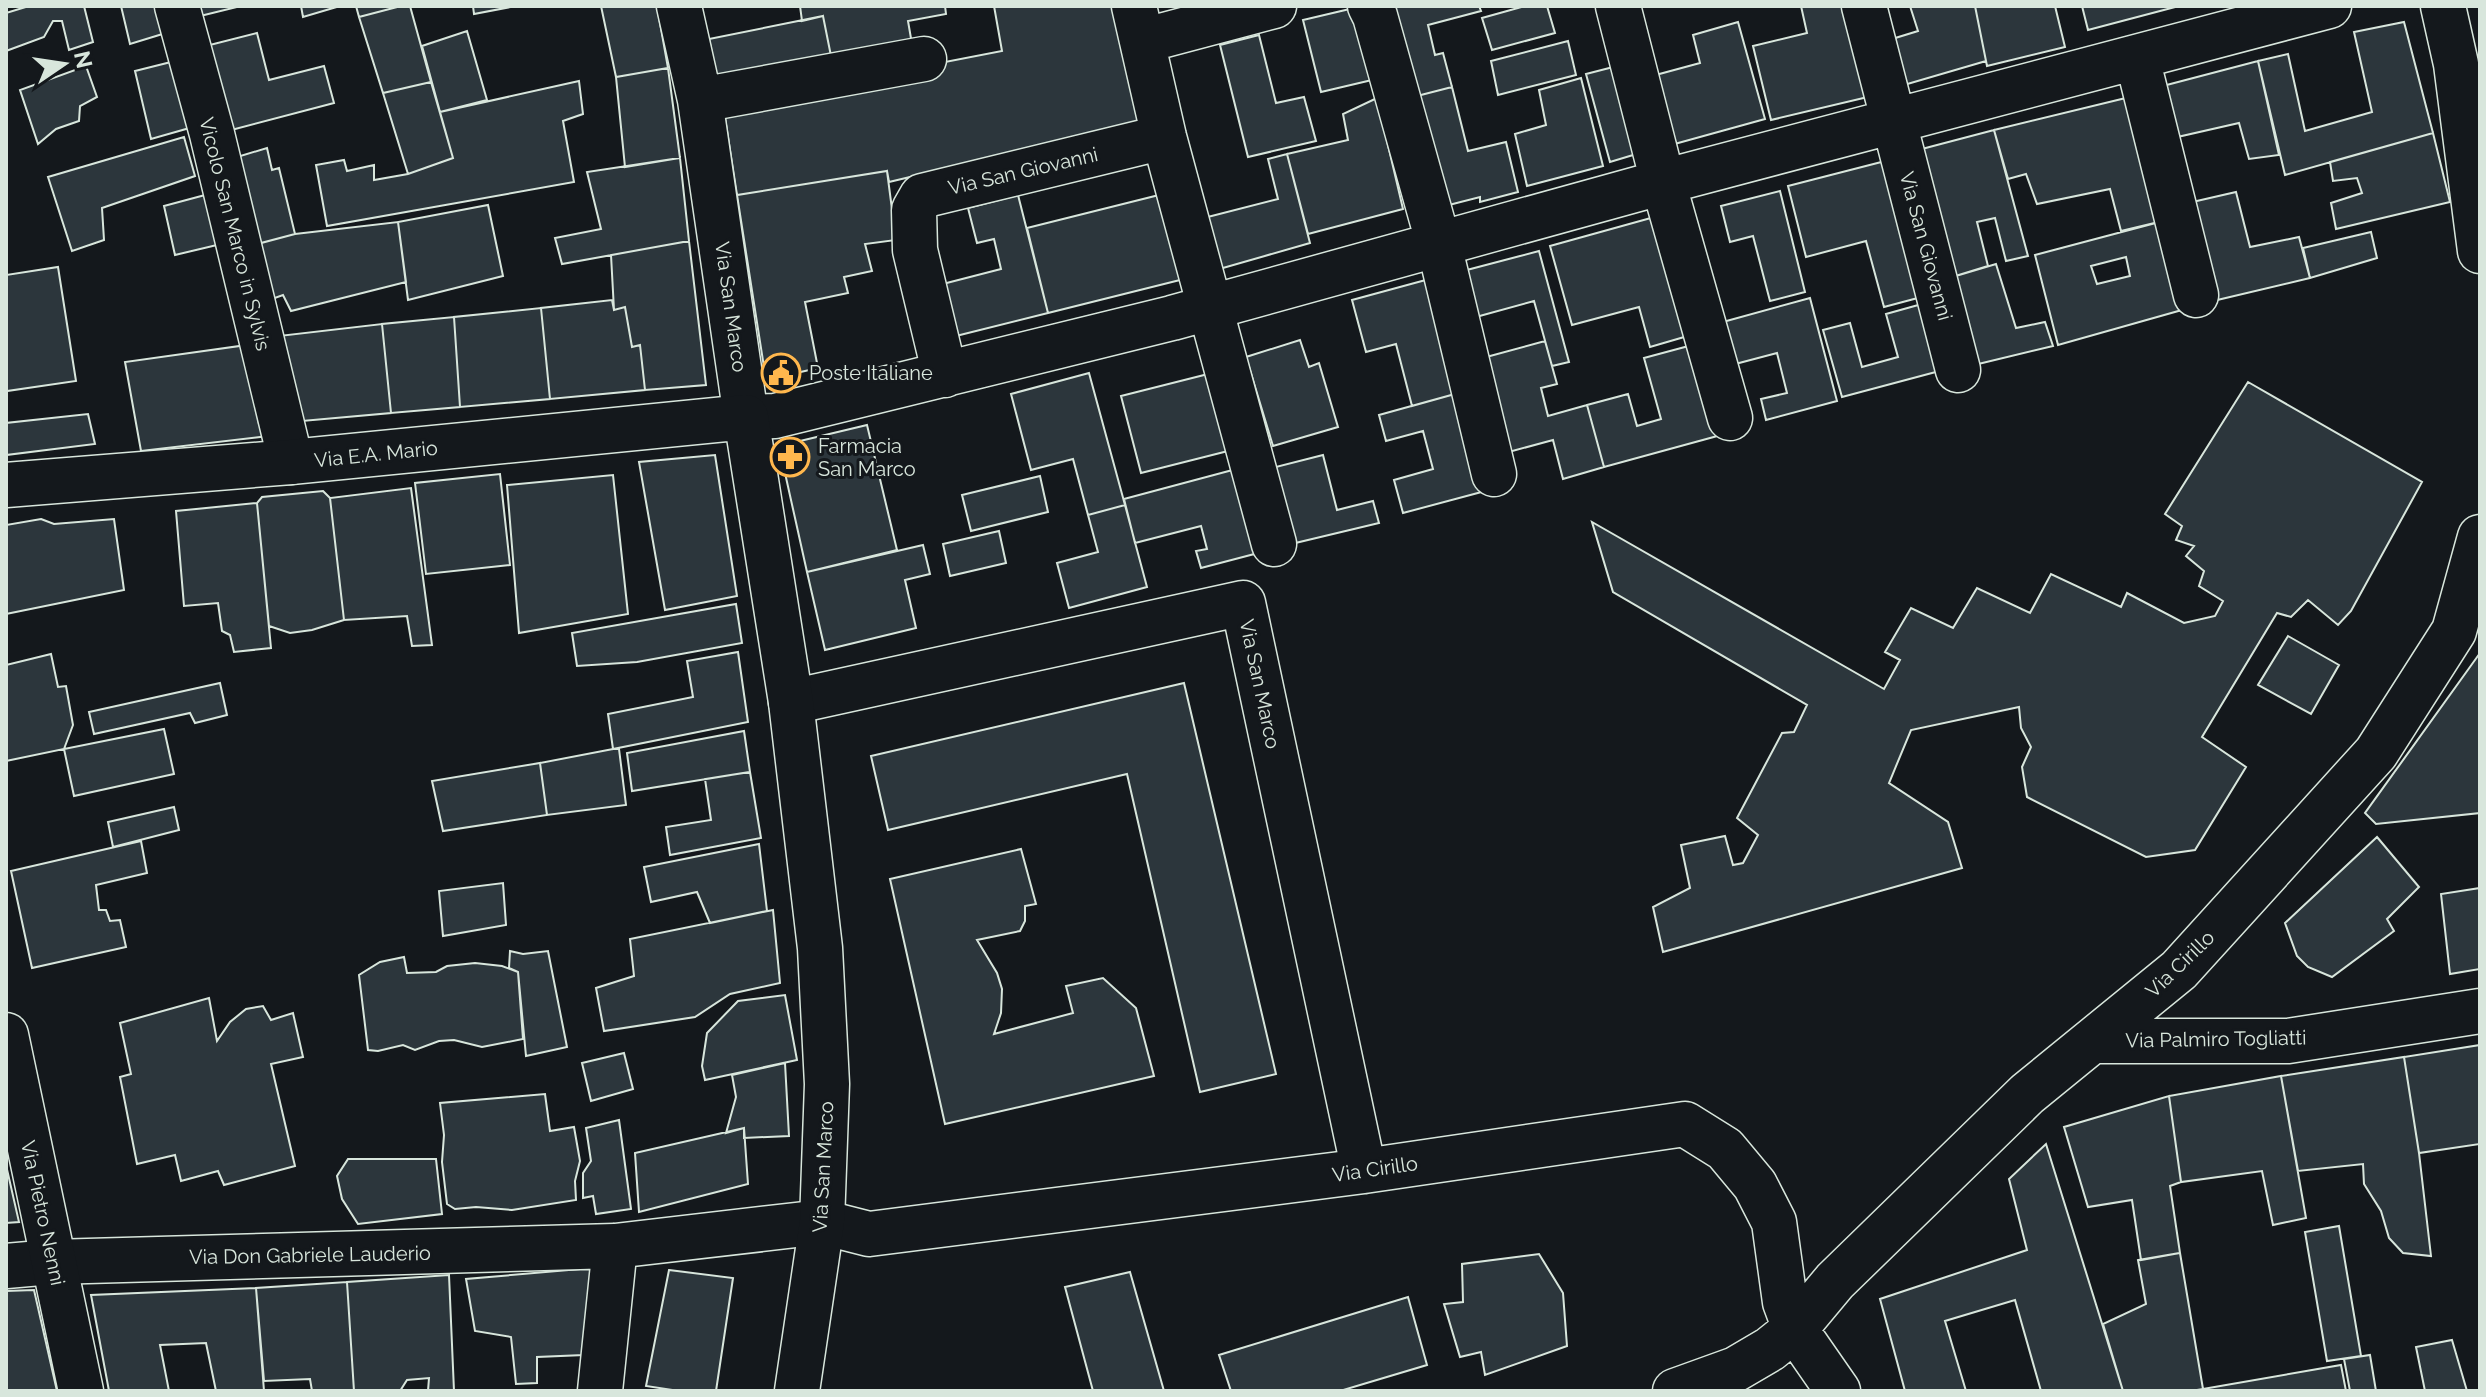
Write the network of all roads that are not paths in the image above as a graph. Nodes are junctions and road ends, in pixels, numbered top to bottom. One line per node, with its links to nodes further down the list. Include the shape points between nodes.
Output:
1 (177, 6): 25 (street, Vicolo San Marco in Sylvis)
2 (679, 6): 13 (street, Via San Marco)
3 (1370, 6): 17 (street)
4 (1618, 6): 16 (street)
5 (1864, 6): 14 (street, Via San Giovanni)
6 (2329, 6): 10 (street)
7 (2443, 6): 12 (street)
8 (1255, 8): 9 (street)
9 (1138, 24): 15 (street)
10 (2137, 58): 14 (street); 19 (street)
11 (924, 59): 13 (street)
12 (2468, 63): 18 (street)
13 (700, 100): 23 (street, Via San Marco)
14 (1893, 121): 16 (street); 21 (street, Via San Giovanni)
15 (1164, 137): 20 (street); 22 (street, Via San Giovanni, via 922,196 914,210 915,250)
16 (1663, 182): 17 (street); 24 (street)
17 (1439, 245): 20 (street); 26 (street)
18 (2480, 251)
19 (2196, 295)
20 (1209, 308): 22 (street); 29 (street)
21 (1958, 370)
22 (945, 375): 23 (street, via 775,416)
23 (746, 417): 25 (street, Via E.A. Mario); 31 (street, Via San Marco)
24 (1730, 418)
25 (291, 462): 27 (street, Via E.A. Mario)
26 (1494, 474)
27 (6, 485)
28 (2480, 537): 30 (street, Via Cirillo)
29 (1274, 544)
30 (2469, 618): 34 (street, Via Cirillo, via 2454,631 2376,753 2179,970)
31 (791, 702): 35 (street, Via San Marco, via 1243,603); 36 (street, Via San Marco, via 820,948 827,1084)
32 (2480, 1011): 34 (street, Via Palmiro Togliatti, via 2288,1041)
33 (6, 1035): 38 (street, Via Pietro Nenni)
34 (2094, 1041): 40 (street, Via Cirillo, via 2027,1094 1835,1281)
35 (1364, 1171): 36 (street, Via Cirillo, via 869,1234); 40 (street, Via Cirillo, via 1685,1124 1725,1149 1755,1185 1774,1222 1785,1302)
36 (822, 1222): 37 (street, Via Don Gabriele Lauderio); 43 (street, Via San Marco)
37 (615, 1246): 38 (street, Via Don Gabriele Lauderio); 42 (street)
38 (52, 1262): 39 (street, Via Don Gabriele Lauderio); 41 (street, Via Pietro Nenni)
39 (6, 1266)
40 (1795, 1329): 44 (street, Via Cirillo, via 1736,1369); 45 (street)
41 (81, 1391)
42 (600, 1391)
43 (797, 1391)
44 (1675, 1391)
45 (1838, 1391)

